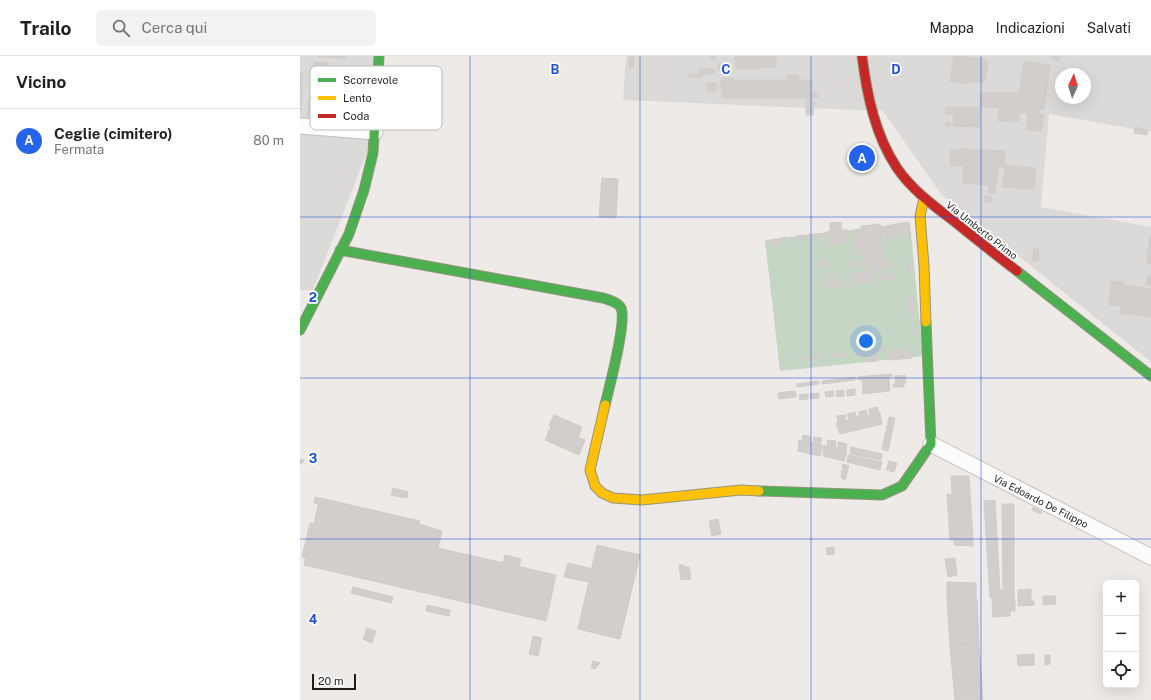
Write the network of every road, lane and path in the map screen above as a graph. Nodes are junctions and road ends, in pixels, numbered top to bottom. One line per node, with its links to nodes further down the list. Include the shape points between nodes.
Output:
1 (379, 56): 3 (street)
2 (862, 56): 8 (street, Via Umberto Primo, via 870,105 881,138 898,168)
3 (378, 66)
4 (300, 126): 5 (street)
5 (310, 127)
6 (350, 130): 7 (street)
7 (375, 132): 9 (street, via 364,190 349,234)
8 (924, 198): 11 (street, Via Umberto Primo); 12 (street, via 920,216)
9 (340, 250): 10 (street); 12 (street, via 603,298 619,304 623,311 623,325 590,470 594,486 613,498 642,500 741,490 882,495 902,486)
10 (300, 330)
11 (1151, 376)
12 (931, 444): 13 (street, Via Edoardo De Filippo)
13 (1151, 557)

